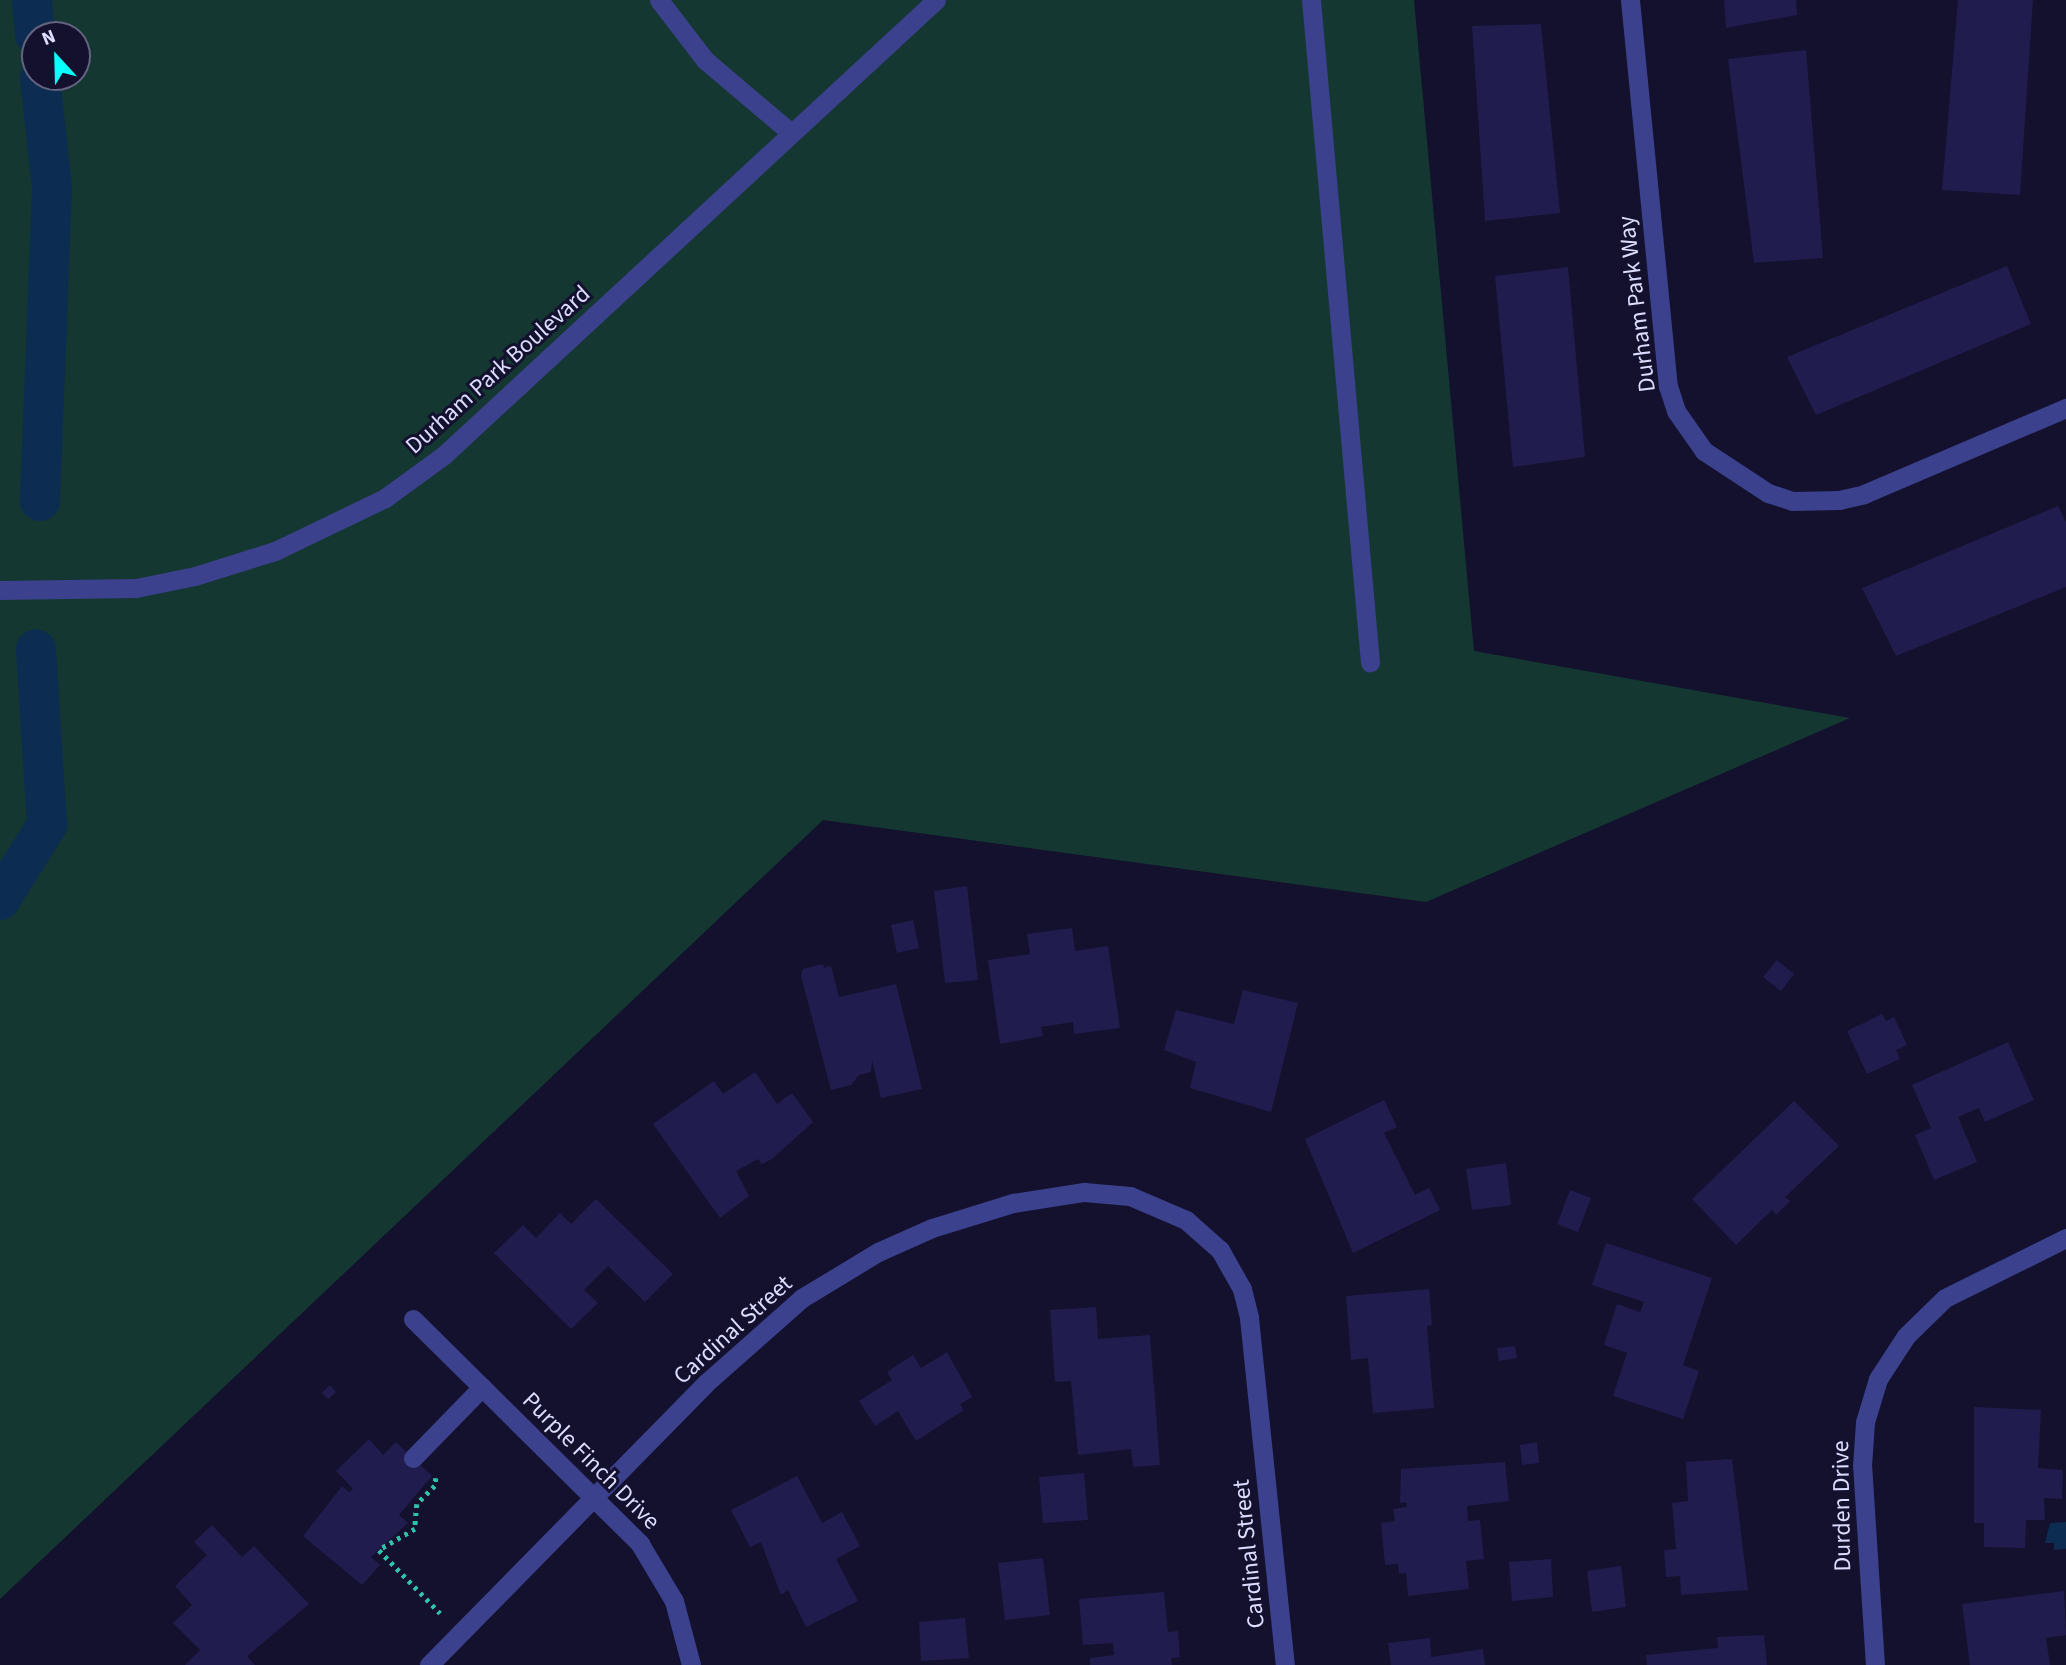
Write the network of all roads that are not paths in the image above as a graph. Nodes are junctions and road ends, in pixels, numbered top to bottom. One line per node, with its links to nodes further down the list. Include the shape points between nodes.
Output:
1 (659, 0): 5 (street, via 705,60)
2 (936, 0): 5 (street, Durham Park Boulevard)
3 (1311, 0): 8 (street)
4 (1630, 0): 6 (street, Durham Park Way, via 1668,386 1676,411 1704,451 1768,493 1791,500 1839,500 1864,494)
5 (791, 133): 7 (street, Durham Park Boulevard, via 444,455 352,517 275,551 164,584)
6 (2066, 408)
7 (0, 590)
8 (1370, 662)
9 (2066, 1238): 17 (street, Durden Drive, via 1945,1298 1906,1336 1878,1379 1864,1429 1862,1476)
10 (413, 1319): 11 (street, Purple Finch Drive)
11 (482, 1387): 12 (street); 13 (street, Purple Finch Drive)
12 (416, 1456)
13 (596, 1498): 14 (street, Cardinal Street); 15 (street, Purple Finch Drive, via 659,1572 680,1617); 16 (street, Cardinal Street, via 778,1316 860,1262 932,1228 1013,1203 1084,1192 1130,1196 1173,1212 1210,1239 1245,1296)
14 (429, 1665)
15 (691, 1665)
16 (1284, 1665)
17 (1875, 1665)

